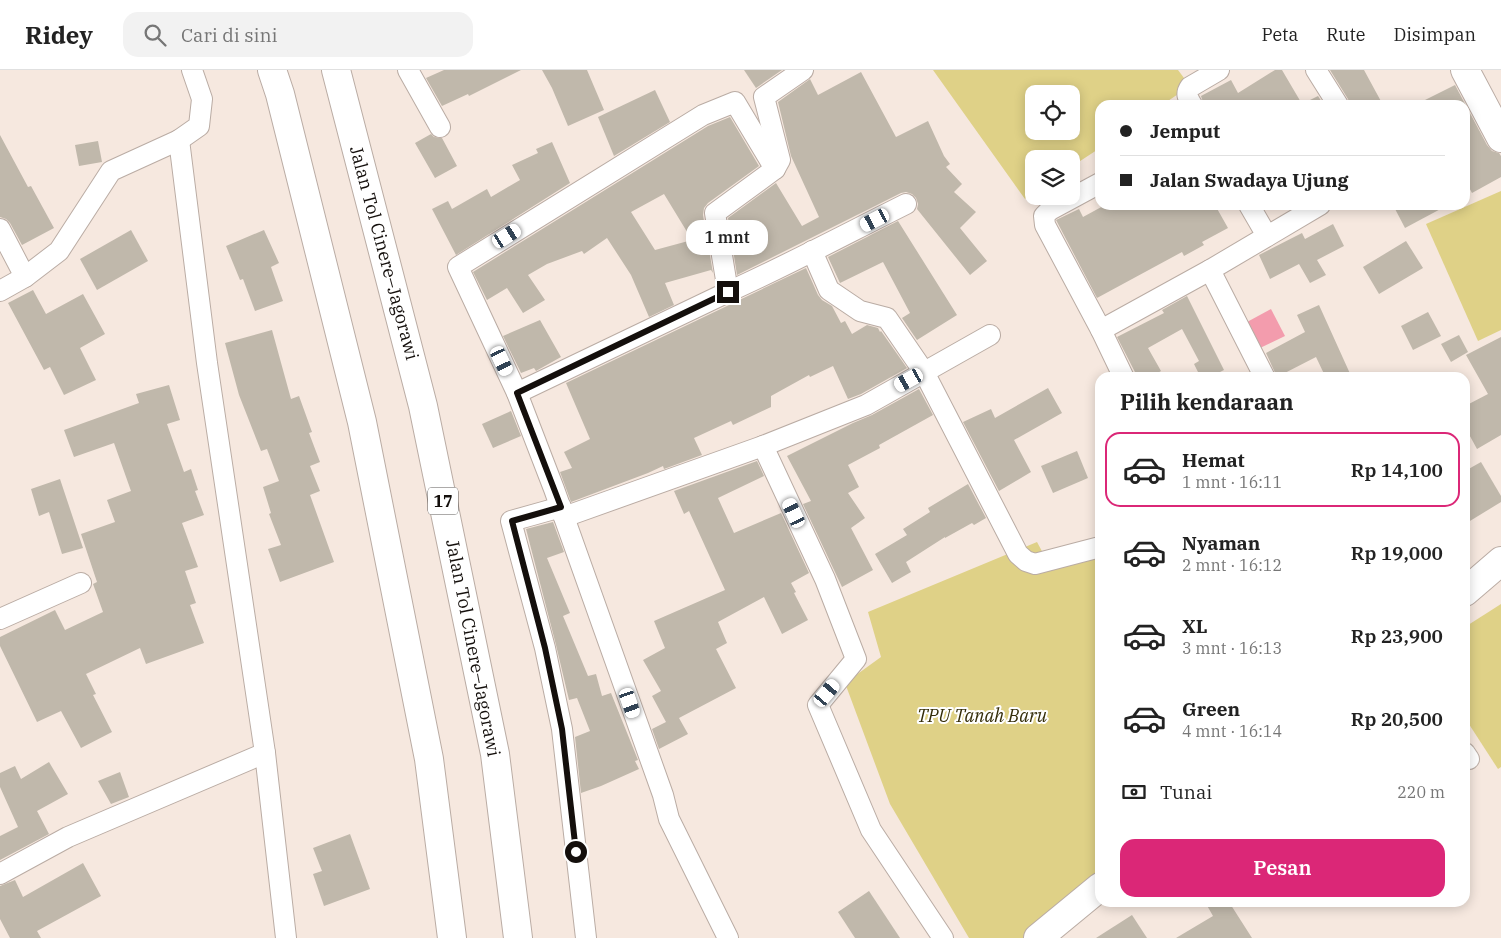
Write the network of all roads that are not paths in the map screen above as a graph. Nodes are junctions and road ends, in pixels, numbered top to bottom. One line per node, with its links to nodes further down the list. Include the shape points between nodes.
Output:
1 (192, 70): 13 (street, via 202,99 199,126)
2 (272, 70): 44 (main road, via 362,422 429,759)
3 (336, 70): 45 (main road, Jalan Tol Cinere–Jagorawi / 17, via 423,406 495,754)
4 (408, 70): 11 (street)
5 (803, 70): 14 (street, via 764,97 780,160)
6 (1219, 70): 9 (street, via 1187,90)
7 (1316, 70): 10 (street)
8 (1465, 70): 12 (main road)
9 (1189, 100)
10 (1335, 100)
11 (440, 127)
12 (1501, 138)
13 (179, 140): 23 (street, via 111,171 59,251); 39 (street, via 207,363)
14 (775, 169): 25 (street, via 715,213); 31 (street, via 735,102 703,115 458,267)
15 (1095, 186): 26 (street, via 1044,216 1045,225)
16 (906, 204): 21 (street)
17 (1252, 210): 20 (street)
18 (1311, 210): 20 (street)
19 (0, 229): 23 (street)
20 (1267, 236): 22 (street)
21 (812, 250): 25 (street); 28 (street, via 829,290 860,311 887,318)
22 (1210, 270): 26 (street); 30 (street)
23 (25, 276): 24 (street)
24 (0, 290)
25 (728, 292): 31 (street)
26 (1101, 330): 29 (street)
27 (990, 335): 28 (street)
28 (924, 372): 32 (street, via 866,405); 34 (street, via 1018,554 1026,562 1034,564)
29 (1121, 372)
30 (1263, 372)
31 (517, 393): 33 (street)
32 (763, 446): 33 (street); 48 (street, via 825,579 856,659 818,705 871,830)
33 (560, 504): 46 (street, via 512,521 562,729); 47 (street, via 669,819)
34 (1095, 549)
35 (1501, 561): 37 (main road)
36 (81, 583): 38 (street)
37 (1470, 588)
38 (0, 619)
39 (265, 753): 40 (street, via 68,837); 43 (street)
40 (0, 874)
41 (1095, 892): 42 (main road)
42 (1050, 934)
43 (286, 938)
44 (452, 938)
45 (518, 938)
46 (586, 938)
47 (728, 938)
48 (943, 938)

